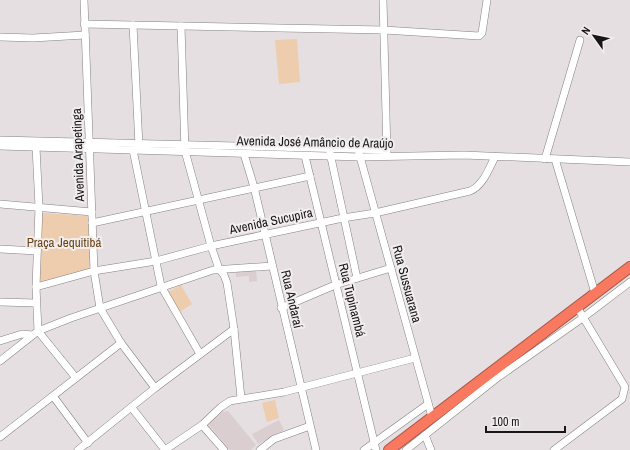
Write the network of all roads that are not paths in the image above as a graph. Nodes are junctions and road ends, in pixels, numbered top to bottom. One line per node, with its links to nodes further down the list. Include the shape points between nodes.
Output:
1 (84, 0): 4 (street, Avenida Arapetinga)
2 (383, 0): 7 (street)
3 (487, 0): 7 (street, via 482,33 479,36)
4 (84, 24): 5 (street); 8 (street, Avenida Arapetinga)
5 (133, 25): 6 (street); 12 (street)
6 (181, 26): 7 (street); 16 (street)
7 (384, 30): 21 (street)
8 (85, 35): 9 (street); 14 (street, Avenida Arapetinga)
9 (0, 37)
10 (580, 40): 25 (street)
11 (0, 140): 14 (street)
12 (139, 142): 14 (street); 16 (street); 17 (street)
13 (0, 146): 15 (street, Avenida José Amâncio de Araújo)
14 (90, 146): 15 (street, Avenida José Amâncio de Araújo); 17 (street, Avenida José Amâncio de Araújo); 33 (street, Avenida Arapetinga)
15 (36, 147): 32 (street)
16 (185, 147): 17 (street, Avenida José Amâncio de Araújo); 18 (street, Avenida José Amâncio de Araújo); 30 (street)
17 (136, 150): 34 (street)
18 (235, 150): 19 (street); 22 (street, Avenida José Amâncio de Araújo)
19 (330, 153): 20 (street, Avenida José Amâncio de Araújo); 23 (street, Avenida José Amâncio de Araújo); 36 (street)
20 (359, 153): 21 (street, Avenida José Amâncio de Araújo); 35 (street, Rua Sussuarana)
21 (387, 153): 24 (street, Avenida José Amâncio de Araújo)
22 (244, 154): 23 (street, Avenida José Amâncio de Araújo); 29 (street, Rua Andaraí)
23 (305, 156): 28 (street, Rua Tupinambá)
24 (495, 157): 25 (street, Avenida José Amâncio de Araújo); 35 (street, Avenida Sucupira, via 473,190)
25 (545, 159): 26 (street, Avenida José Amâncio de Araújo)
26 (555, 159): 27 (street, Avenida José Amâncio de Araújo); 54 (street)
27 (630, 162)
28 (310, 176): 29 (street); 38 (street, Rua Tupinambá)
29 (254, 188): 30 (street); 39 (street, Rua Andaraí)
30 (198, 201): 34 (street); 40 (street)
31 (0, 204): 32 (street)
32 (39, 207): 33 (street); 42 (street)
33 (92, 212): 37 (street, Avenida Arapetinga)
34 (146, 212): 37 (street); 43 (street)
35 (375, 213): 36 (street, Avenida Sucupira); 46 (street, Rua Sussuarana)
36 (343, 218): 38 (street, Avenida Sucupira); 49 (street)
37 (92, 223): 48 (street, Avenida Arapetinga)
38 (321, 223): 39 (street, Avenida Sucupira); 51 (street, Rua Tupinambá)
39 (265, 235): 40 (street, Avenida Sucupira); 44 (street, Rua Andaraí)
40 (211, 246): 43 (street, Avenida Sucupira); 47 (street)
41 (0, 249): 42 (street)
42 (37, 251): 53 (street)
43 (156, 261): 48 (street, Avenida Sucupira); 52 (street)
44 (272, 266): 47 (street); 59 (street, Rua Andaraí)
45 (630, 267): 54 (highway)
46 (390, 268): 49 (street); 66 (street, Rua Sussuarana)
47 (219, 269): 52 (street); 61 (street, via 226,278)
48 (94, 272): 53 (street, Avenida Sucupira); 58 (street, Avenida Arapetinga)
49 (356, 278): 51 (street)
50 (630, 282): 60 (street)
51 (335, 285): 59 (street); 68 (street, Rua Tupinambá)
52 (161, 286): 58 (street); 65 (street)
53 (36, 287): 56 (street)
54 (595, 293): 57 (highway)
55 (0, 302): 56 (street)
56 (36, 303): 62 (street)
57 (577, 307): 60 (street); 76 (highway)
58 (100, 308): 62 (street); 64 (street)
59 (281, 308): 71 (street, Rua Andaraí)
60 (584, 317): 79 (street, via 497,378); 92 (street, via 625,387 622,399)
61 (234, 329): 65 (street); 73 (street)
62 (35, 333): 63 (street); 67 (street); 69 (street)
63 (0, 341)
64 (121, 343): 69 (street); 70 (street)
65 (200, 354): 70 (street)
66 (415, 358): 68 (street); 74 (street, Rua Sussuarana)
67 (0, 361)
68 (358, 373): 71 (street); 82 (street, Rua Tupinambá)
69 (76, 378): 72 (street)
70 (155, 388): 75 (street)
71 (302, 388): 73 (street); 78 (street, Rua Andaraí)
72 (52, 396): 80 (street); 81 (street)
73 (241, 398): 77 (street, via 221,407)
74 (428, 404): 76 (street, Rua Sussuarana); 82 (street)
75 (132, 408): 81 (street); 84 (street)
76 (432, 417): 89 (highway)
77 (202, 425): 84 (street); 85 (street)
78 (310, 426): 86 (street, via 274,439); 87 (street, Rua Andaraí)
79 (425, 435): 90 (street); 91 (street)
80 (0, 437)
81 (88, 442): 83 (street)
82 (375, 446): 88 (street)
83 (78, 450)
84 (165, 450)
85 (224, 450)
86 (260, 450)
87 (316, 450)
88 (364, 450)
89 (389, 450)
90 (406, 450)
91 (431, 450)
92 (554, 450)

